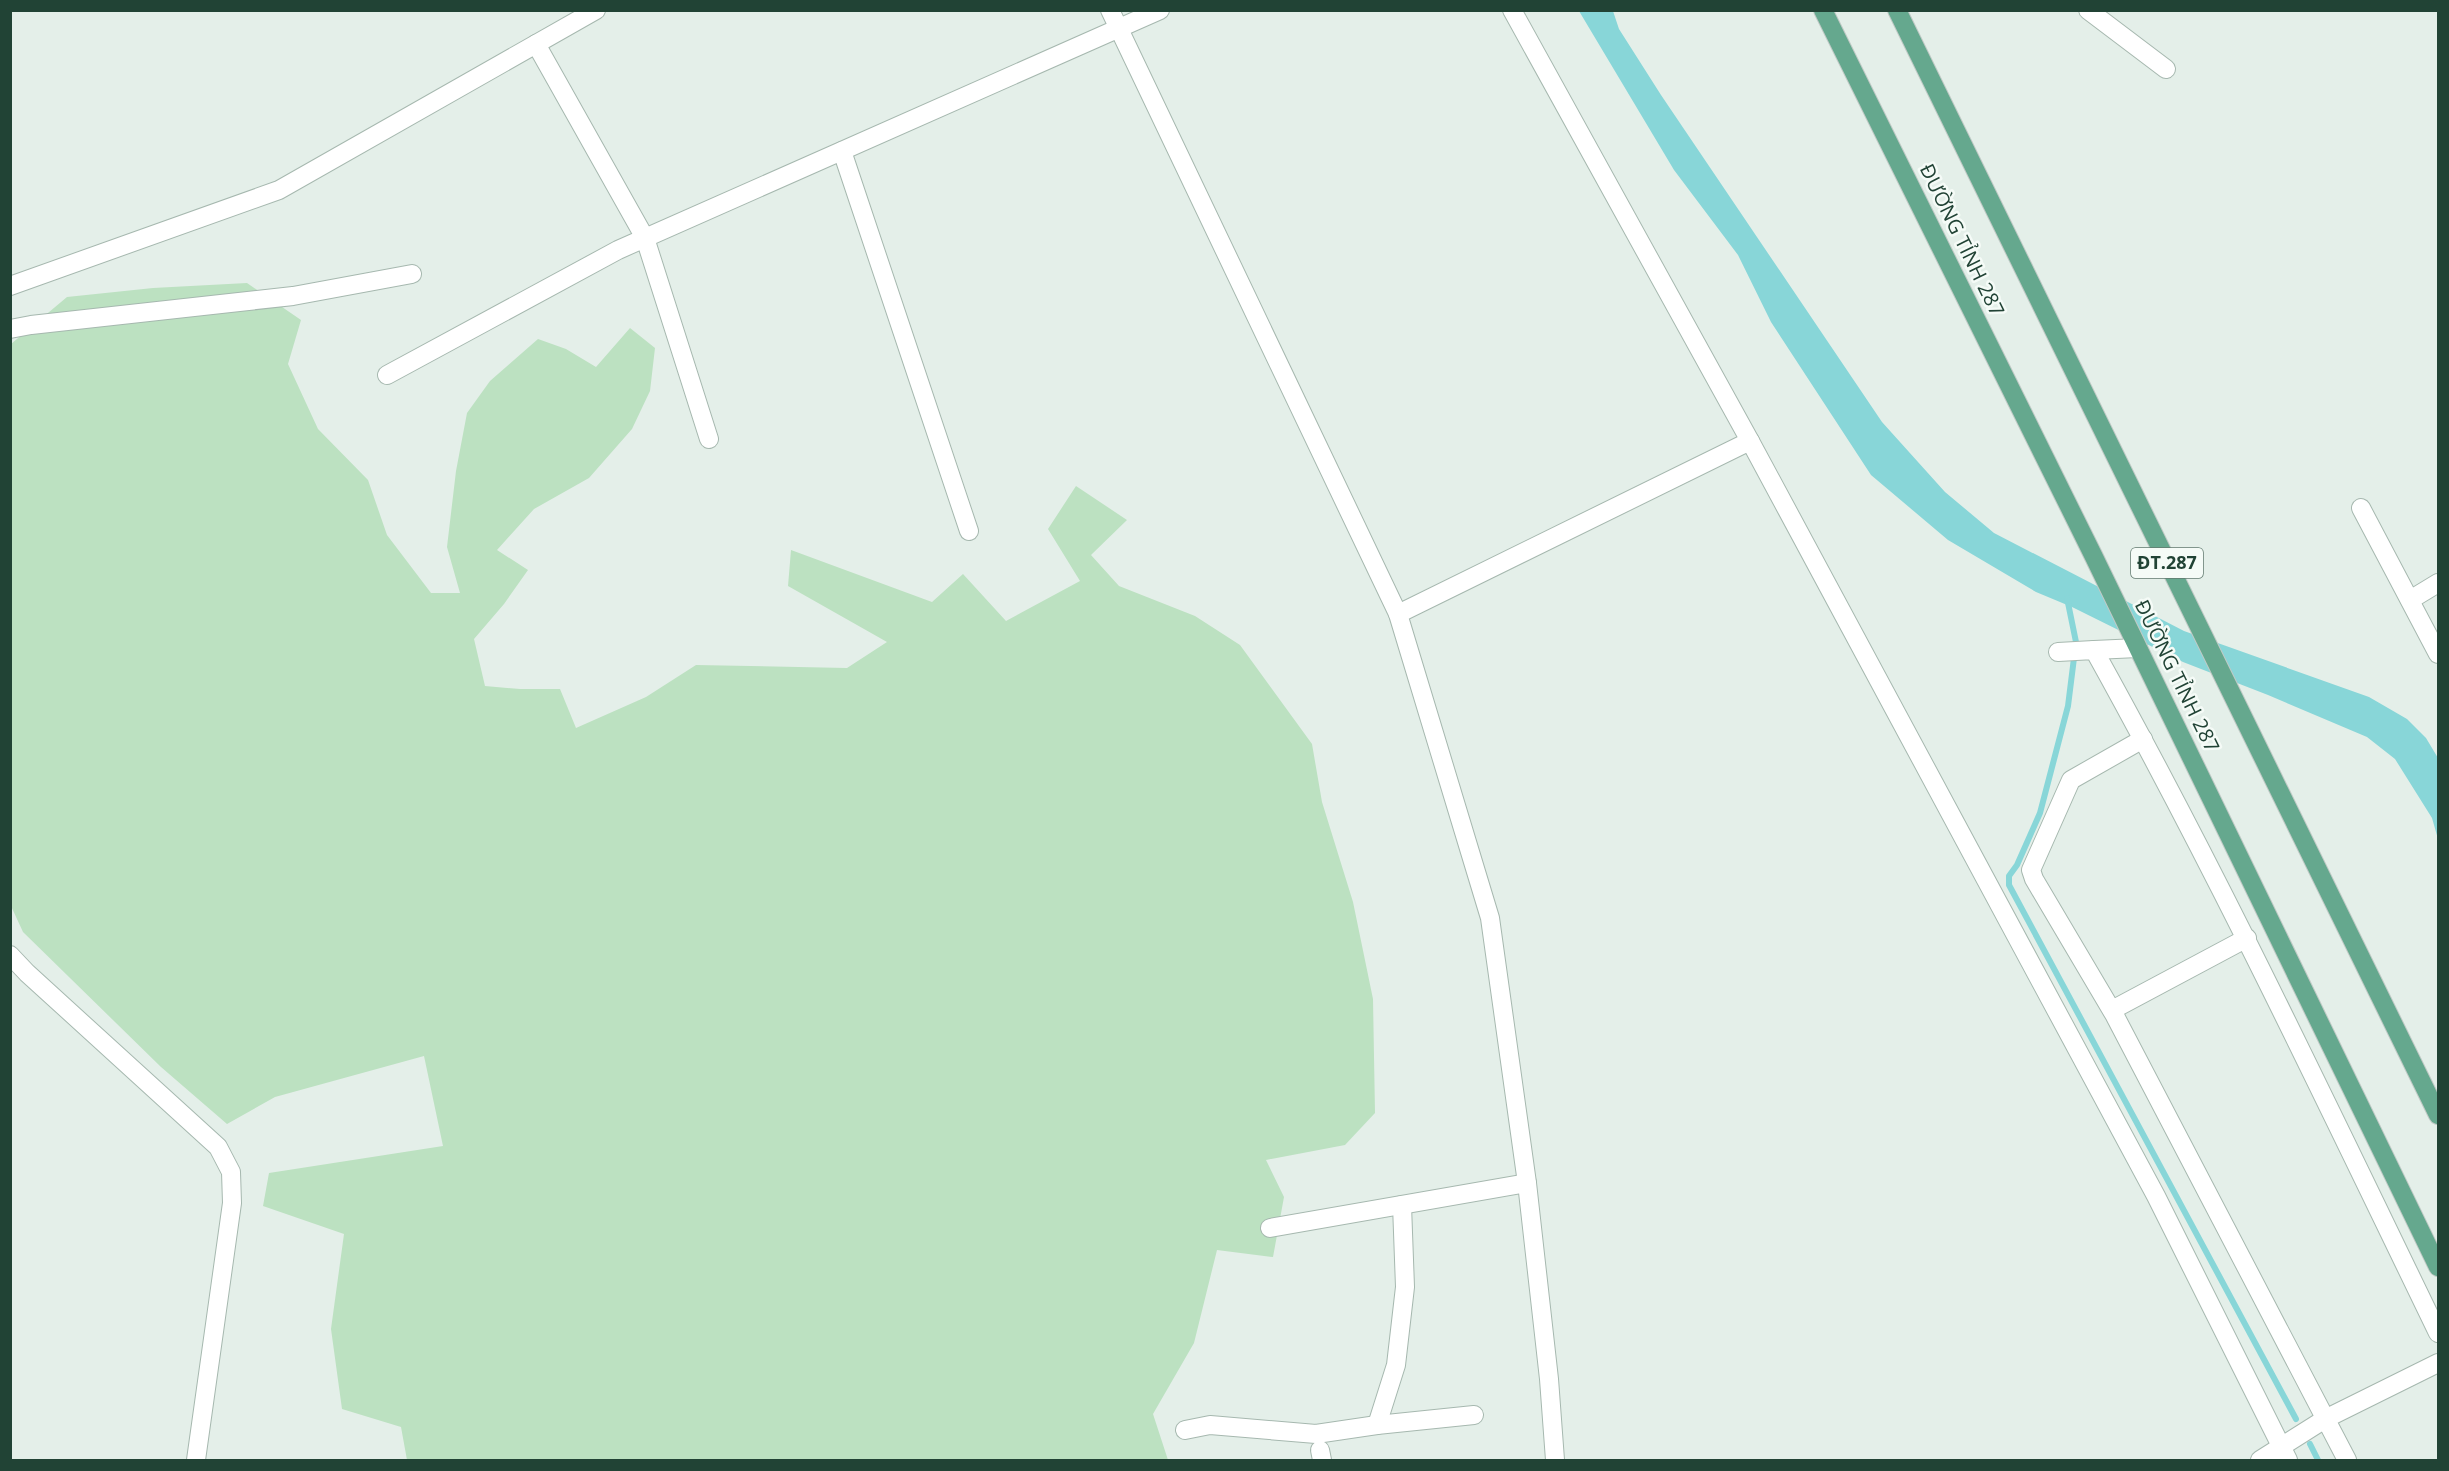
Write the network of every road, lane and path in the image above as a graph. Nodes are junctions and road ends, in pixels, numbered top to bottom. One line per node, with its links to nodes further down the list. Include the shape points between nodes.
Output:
1 (596, 10): 9 (street)
2 (1110, 10): 8 (street)
3 (1160, 10): 8 (street)
4 (1512, 10): 18 (street)
5 (1823, 10): 24 (main road, ĐƯỜNG TỈNH 287 / ĐT.287)
6 (1897, 10): 32 (main road, ĐƯỜNG TỈNH 287 / ĐT.287)
7 (2088, 10): 10 (street)
8 (1120, 28): 11 (street); 23 (street)
9 (536, 44): 12 (street); 14 (street, via 279,190)
10 (2166, 69)
11 (842, 150): 12 (street); 20 (street)
12 (645, 238): 16 (street); 17 (street)
13 (412, 274): 15 (street, via 292,296)
14 (10, 286)
15 (10, 329)
16 (387, 375)
17 (709, 439)
18 (1749, 441): 23 (street); 43 (street, via 2156,1196)
19 (2361, 508): 22 (street)
20 (969, 531)
21 (2439, 583): 22 (street)
22 (2410, 600): 27 (street)
23 (1398, 614): 33 (street, via 1490,918)
24 (2137, 647): 25 (street); 36 (main road, ĐƯỜNG TỈNH 287 / ĐT.287)
25 (2091, 650): 26 (street); 28 (street)
26 (2058, 652)
27 (2439, 654)
28 (2143, 739): 29 (street); 31 (street, via 2071,780 2031,870)
29 (2247, 938): 31 (street); 37 (street)
30 (10, 955): 44 (street, via 218,1148 231,1172 232,1203)
31 (2112, 1010): 40 (street)
32 (2439, 1115)
33 (1527, 1183): 34 (street); 45 (street)
34 (1402, 1205): 35 (street); 41 (street, via 1405,1287 1396,1365)
35 (1270, 1228)
36 (2439, 1267)
37 (2439, 1333)
38 (2439, 1363): 40 (street)
39 (1474, 1415): 41 (street)
40 (2325, 1419): 43 (street); 47 (street)
41 (1377, 1425): 42 (street, via 1316,1434 1210,1425)
42 (1185, 1430)
43 (2284, 1453): 46 (street)
44 (196, 1461)
45 (1555, 1461)
46 (2260, 1461)
47 (2347, 1461)

